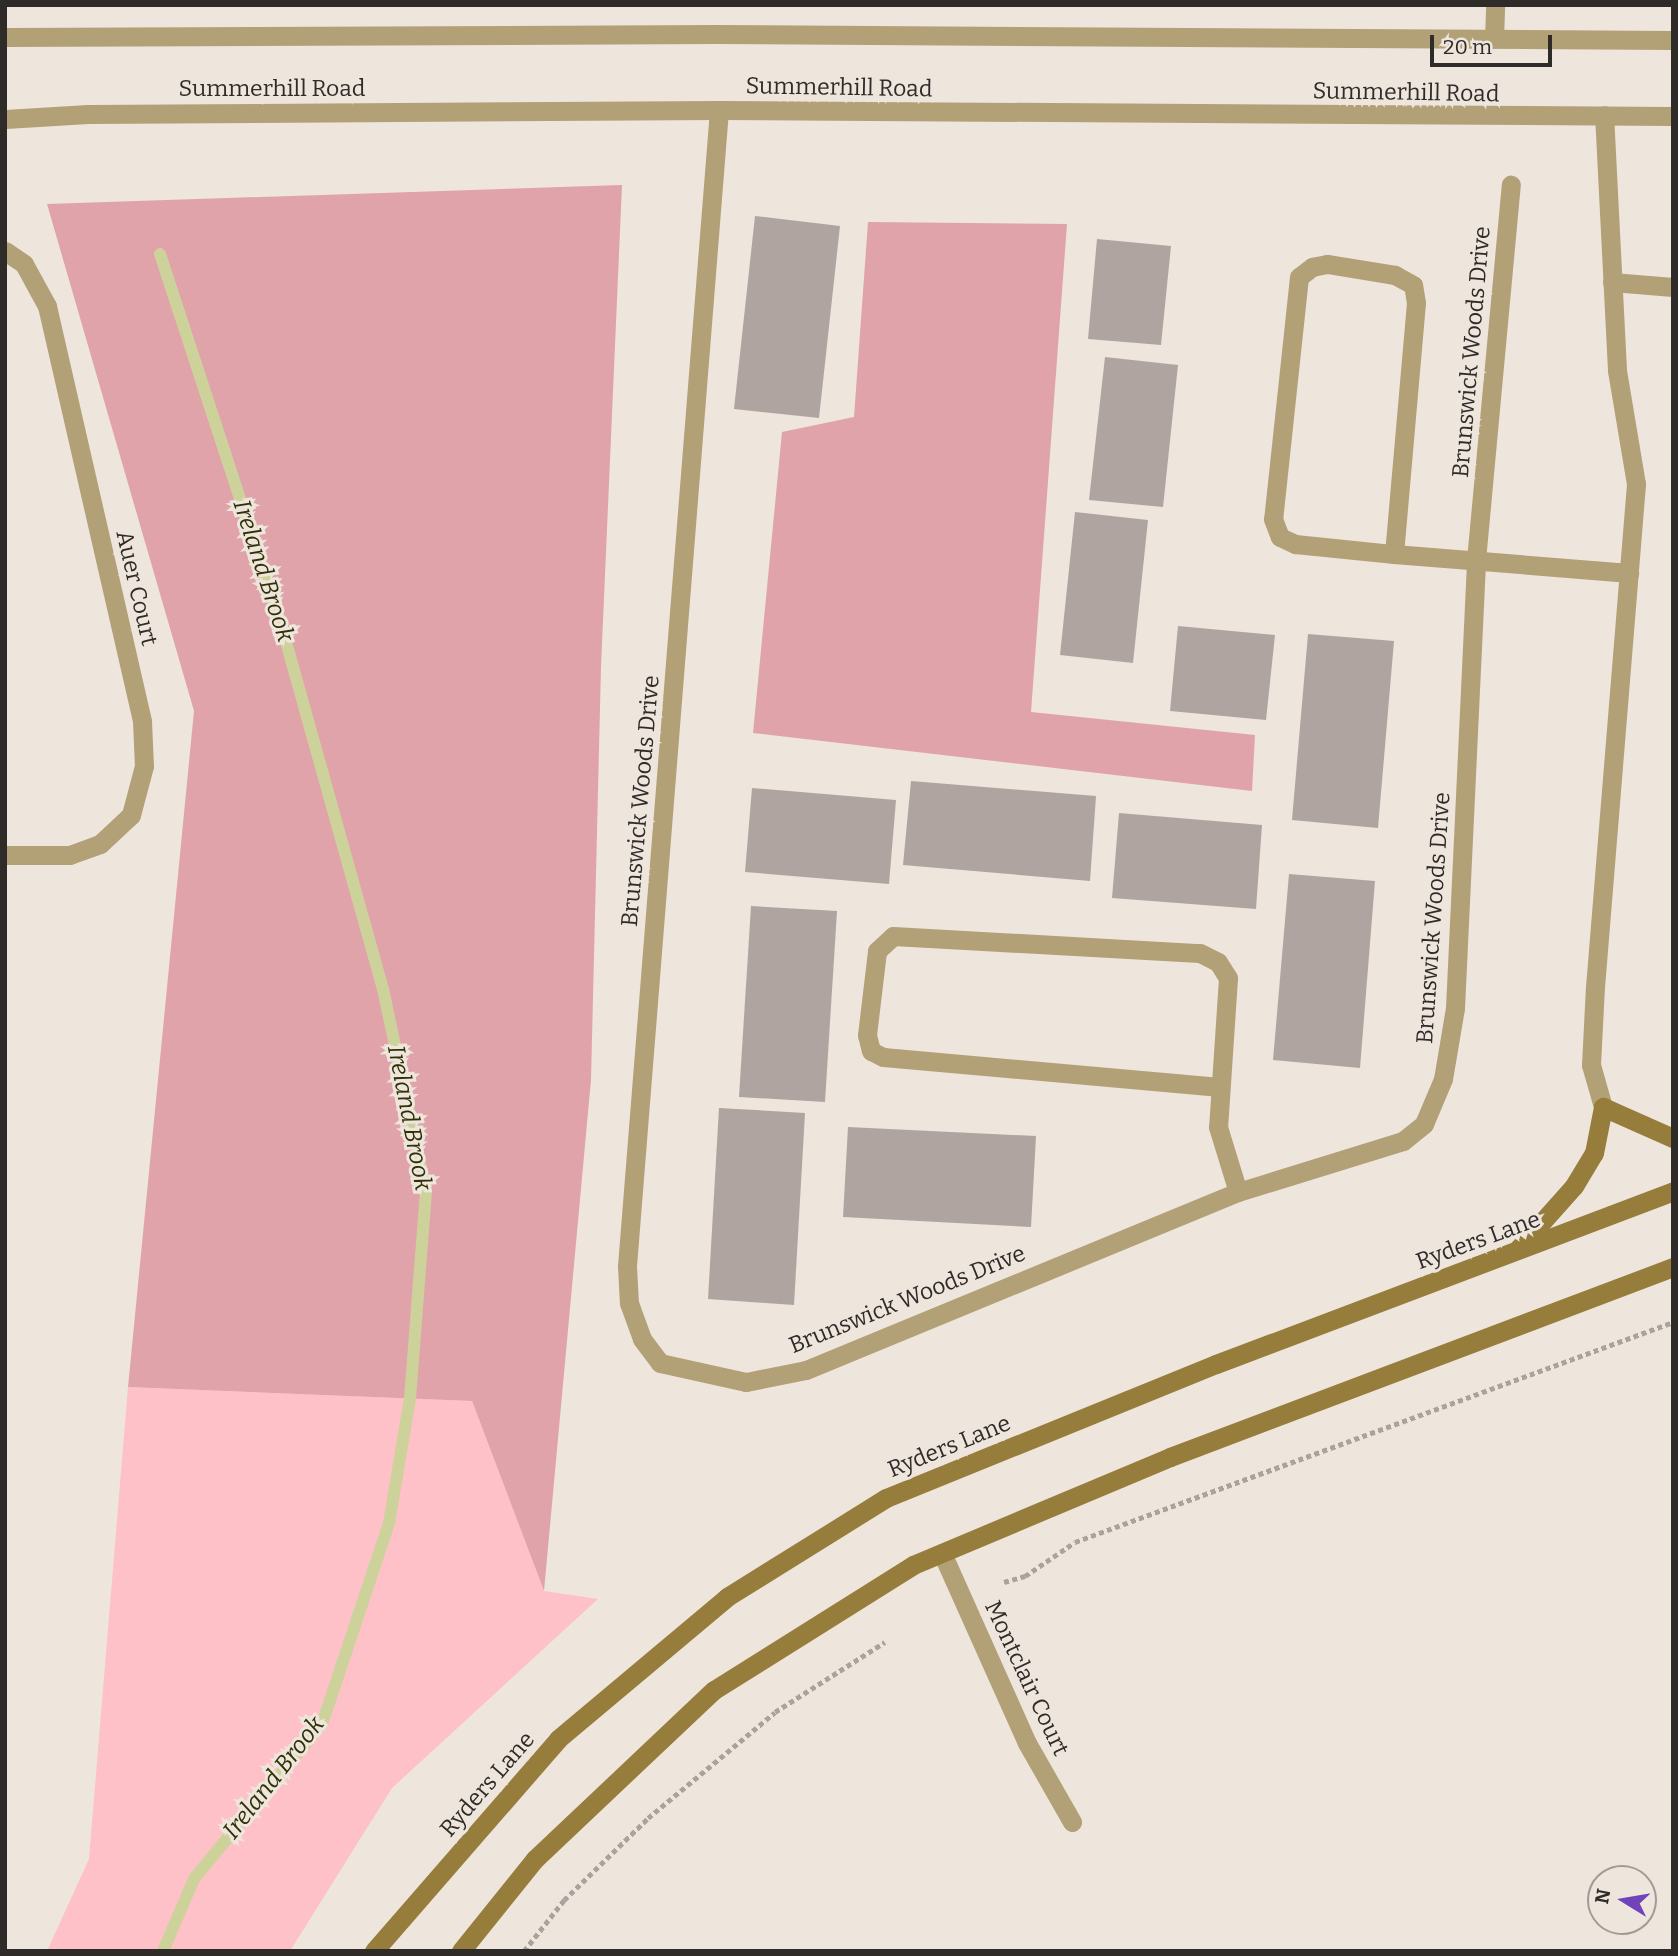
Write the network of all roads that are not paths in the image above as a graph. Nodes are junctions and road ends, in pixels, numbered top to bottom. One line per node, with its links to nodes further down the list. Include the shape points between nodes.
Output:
1 (1495, 5): 3 (street)
2 (5, 37): 3 (street, via 730,34)
3 (1494, 39): 4 (street)
4 (1673, 40)
5 (719, 110): 6 (street, Summerhill Road); 8 (street, Summerhill Road, via 102,114); 21 (street, Brunswick Woods Drive, via 627,1266 629,1303 642,1339 660,1363 687,1373 746,1382 775,1378 806,1370)
6 (1604, 115): 7 (street, Summerhill Road); 11 (street)
7 (1673, 116)
8 (5, 119)
9 (1511, 185): 14 (street, Brunswick Woods Drive)
10 (5, 251): 16 (street, Auer Court, via 24,264 47,306 142,721 144,766 131,815 100,844 71,855)
11 (1612, 282): 12 (street); 15 (street, via 1617,370 1636,484)
12 (1673, 287)
13 (1394, 554): 13 (street, via 1416,303 1413,285 1395,275 1327,264 1312,267 1299,277 1273,519 1280,537 1295,544); 14 (street)
14 (1476, 560): 15 (street); 21 (street, Brunswick Woods Drive, via 1455,1008 1450,1050 1434,1104 1424,1124 1403,1141)
15 (1629, 573): 18 (street, via 1591,1065)
16 (5, 855)
17 (1220, 1087): 17 (street, via 1228,978 1218,962 1200,953 893,936 877,951 867,1035 871,1051 883,1057); 21 (street, via 1218,1127)
18 (1603, 1107): 19 (main road); 22 (main road, via 1594,1153 1574,1186)
19 (1673, 1138)
20 (1673, 1191): 22 (main road, Ryders Lane)
21 (1238, 1192)
22 (1515, 1253): 26 (main road, Ryders Lane, via 1216,1364 886,1498 727,1597 558,1739)
23 (1673, 1267): 24 (main road, via 1170,1457)
24 (942, 1553): 25 (street, Montclair Court, via 1027,1743); 27 (main road, via 913,1565 714,1690 535,1859)
25 (1072, 1822)
26 (374, 1951)
27 (461, 1951)

